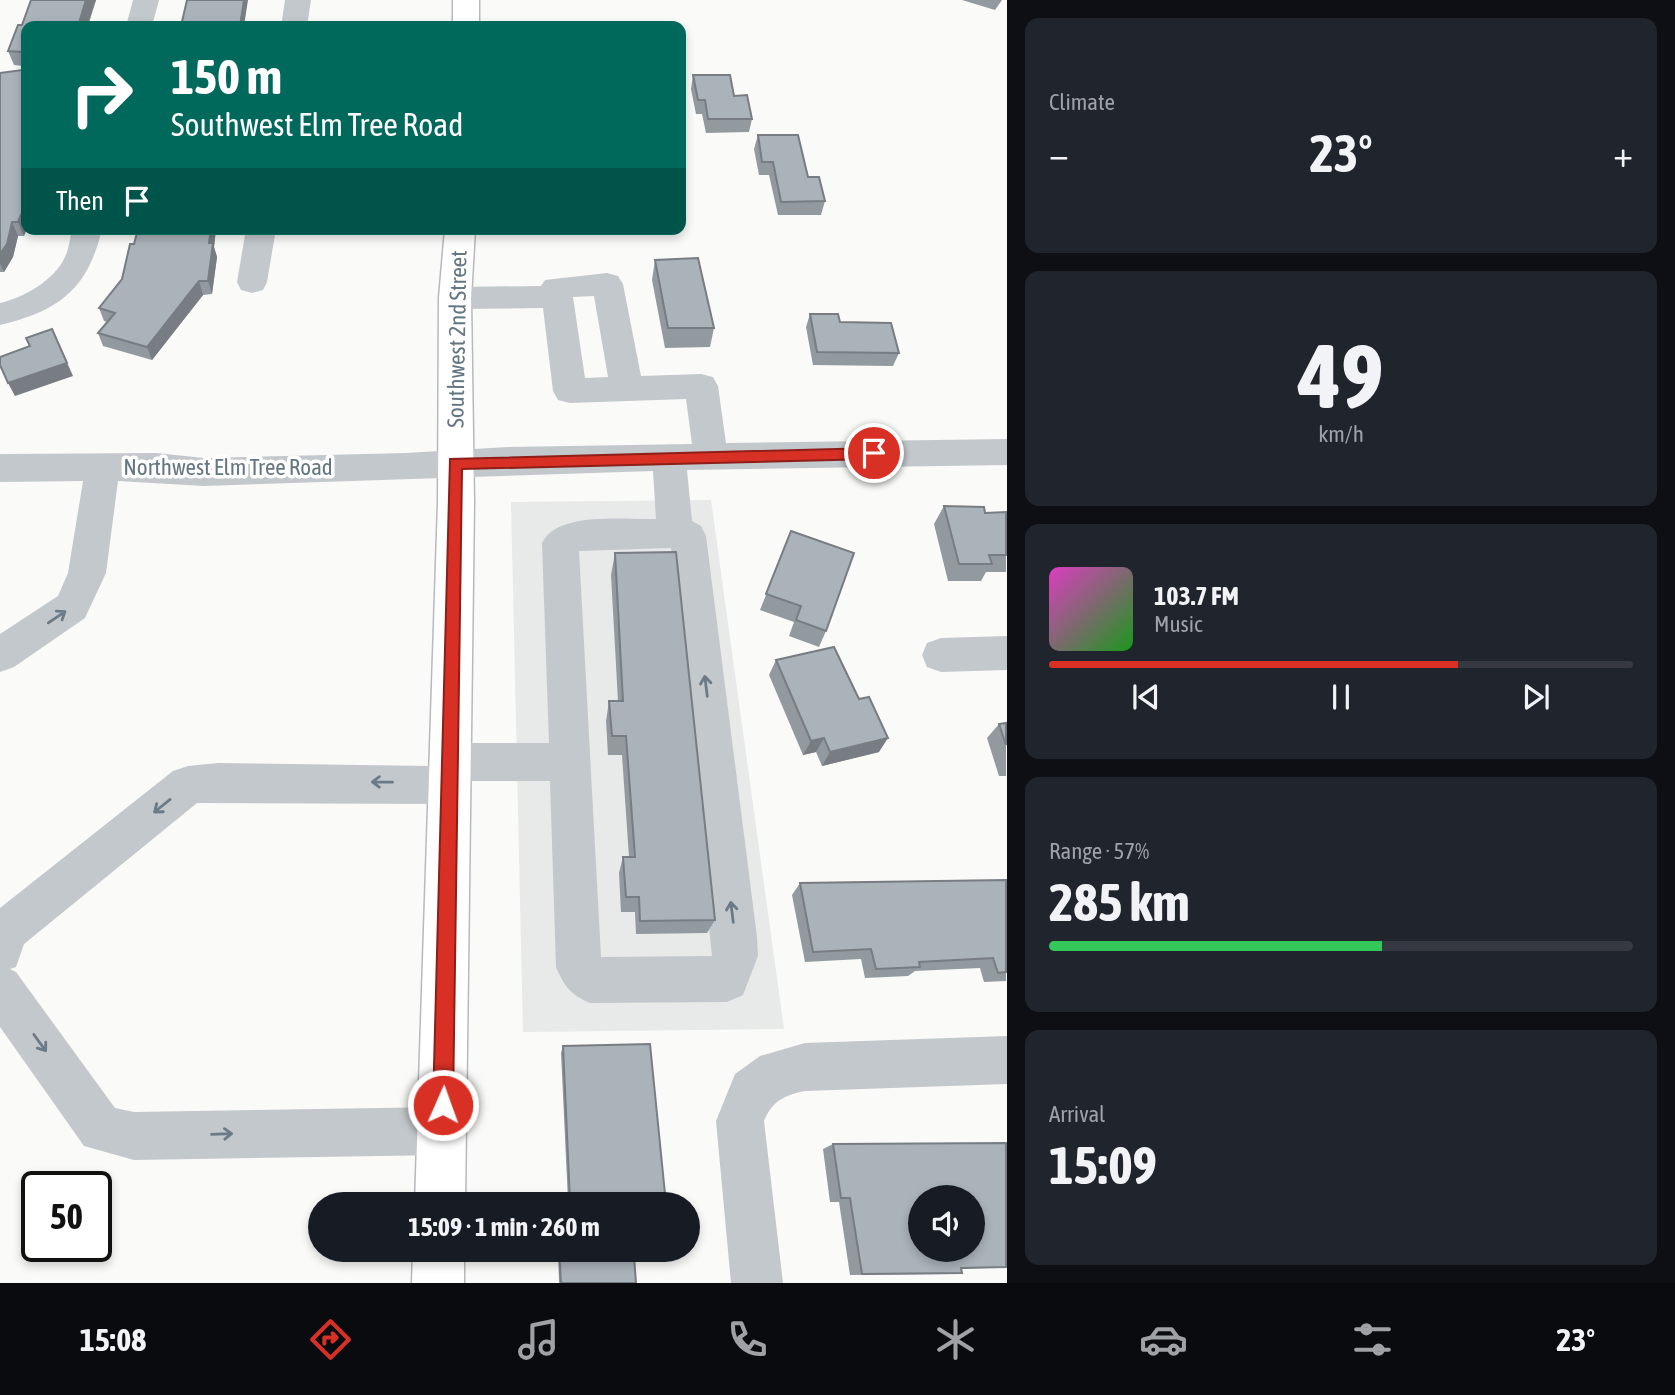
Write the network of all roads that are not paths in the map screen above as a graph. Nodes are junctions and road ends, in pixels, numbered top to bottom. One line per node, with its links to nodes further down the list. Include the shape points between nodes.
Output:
1 (146, 0): 4 (street)
2 (298, 0): 5 (street)
3 (466, 0): 6 (main road)
4 (140, 21)
5 (295, 21)
6 (466, 21)
7 (86, 235): 13 (street, via 79,261 61,284 29,304)
8 (260, 235): 10 (street)
9 (460, 235): 12 (main road, Southwest 2nd Street)
10 (252, 282)
11 (557, 297): 12 (street); 14 (street, via 570,391); 14 (street, via 556,288 607,284)
12 (455, 298): 18 (main road, Southwest 2nd Street)
13 (0, 314)
14 (627, 389): 16 (street, via 701,386)
15 (1006, 452): 16 (street, Northwest Elm Tree Road)
16 (711, 457): 17 (street, Northwest Elm Tree Road)
17 (669, 458): 18 (street, Northwest Elm Tree Road); 21 (street)
18 (455, 463): 19 (street, Northwest Elm Tree Road, via 204,472); 26 (main road, Southwest 2nd Street)
19 (103, 467): 20 (street, Northwest Elm Tree Road); 23 (street, one-way to 19, via 72,607 87,573)
20 (0, 468)
21 (675, 533): 25 (street, via 573,536 560,543); 25 (street, one-way to 21, via 578,954 583,975 590,980 727,979 735,956 732,910 688,536)
22 (1006, 653): 24 (street)
23 (0, 654)
24 (941, 655)
25 (570, 762): 26 (street)
26 (450, 774): 27 (street, one-way to 27, via 384,782 188,785 6,931); 30 (main road, Southwest 2nd Street)
27 (0, 951)
28 (0, 988): 30 (street, one-way to 30, via 102,1129 134,1136)
29 (1006, 1060): 34 (street, via 805,1067 777,1073 752,1091 740,1121)
30 (442, 1131): 31 (main road, Southwest 2nd Street)
31 (440, 1192)
32 (439, 1262): 33 (main road)
33 (438, 1283)
34 (757, 1283)

